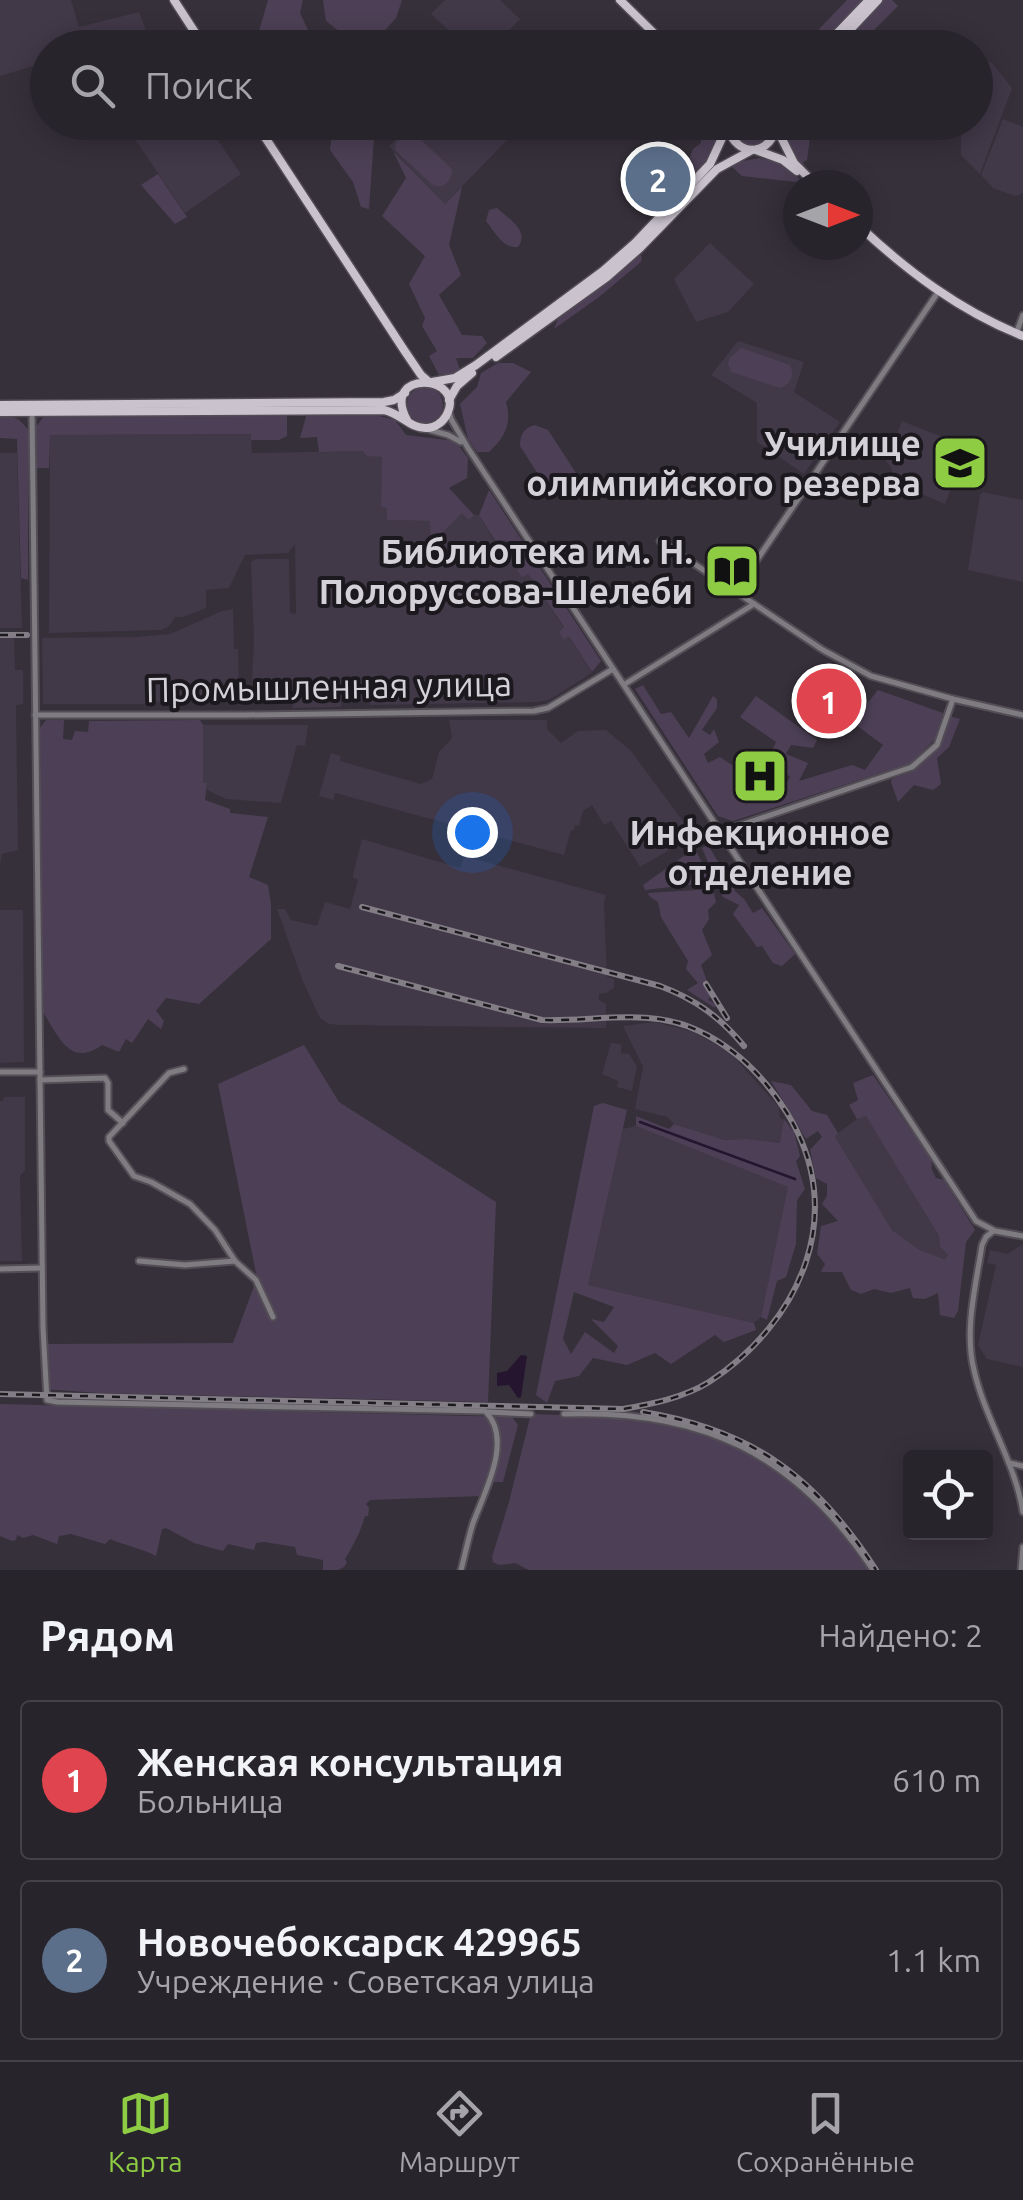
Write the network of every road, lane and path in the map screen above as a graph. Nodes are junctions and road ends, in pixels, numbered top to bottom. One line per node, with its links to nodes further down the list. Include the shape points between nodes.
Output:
1 (174, 0): 5 (main road)
2 (622, 0): 6 (main road)
3 (869, 0): 7 (main road)
4 (878, 0): 8 (main road)
5 (194, 30)
6 (653, 30)
7 (841, 30)
8 (850, 30)
9 (266, 140): 21 (main road)
10 (721, 140): 22 (main road, via 710,164 635,243)
11 (734, 140): 14 (main road)
12 (771, 140): 14 (main road)
13 (784, 140): 16 (main road)
14 (753, 150): 15 (main road); 22 (main road, via 713,173 607,277)
15 (795, 170)
16 (800, 170)
17 (873, 241): 18 (main road)
18 (937, 293): 20 (main road); 36 (street)
19 (1023, 315): 20 (street)
20 (1019, 337)
21 (404, 350): 24 (main road); 25 (main road, via 412,372)
22 (492, 357): 23 (main road)
23 (478, 367): 24 (main road); 27 (main road, via 457,386)
24 (431, 382): 25 (main road); 27 (main road, via 444,390)
25 (406, 391): 26 (main road, via 384,402); 31 (main road)
26 (290, 406): 29 (main road); 31 (main road, via 384,410)
27 (448, 406): 33 (main road, via 440,423); 34 (street)
28 (0, 408): 29 (main road); 30 (main road)
29 (32, 408): 30 (main road); 32 (street)
30 (18, 412): 32 (street)
31 (407, 420): 33 (main road)
32 (32, 422): 42 (street)
33 (422, 428): 34 (street)
34 (468, 448): 38 (street)
35 (660, 541): 36 (street)
36 (736, 591): 37 (street)
37 (754, 604): 39 (street); 40 (street, via 870,676)
38 (614, 669): 39 (street); 42 (street, Промышленная улица, via 534,711)
39 (624, 685): 43 (street)
40 (953, 699): 41 (street); 43 (street, via 937,745 912,768)
41 (1023, 714)
42 (35, 715): 46 (street)
43 (720, 832): 48 (street)
44 (184, 1069): 47 (street, via 169,1074)
45 (0, 1072): 46 (street)
46 (40, 1076): 47 (street, via 104,1078 108,1110); 54 (street)
47 (123, 1124): 52 (street, via 108,1140 134,1176 190,1204)
48 (976, 1221): 49 (street); 51 (street)
49 (995, 1231): 50 (street); 51 (street)
50 (1023, 1236)
51 (982, 1245): 60 (street, via 972,1359)
52 (235, 1261): 53 (street); 56 (street, via 256,1280)
53 (139, 1262)
54 (42, 1268): 55 (street); 57 (street, via 46,1395 52,1402)
55 (0, 1269)
56 (273, 1317)
57 (488, 1412): 58 (street); 64 (street, via 494,1468)
58 (531, 1414)
59 (564, 1414): 65 (street, via 665,1419 748,1449 829,1511)
60 (1009, 1463): 61 (street); 62 (street)
61 (1023, 1466)
62 (1023, 1512)
63 (1023, 1547): 66 (street)
64 (460, 1570)
65 (873, 1570)
66 (1021, 1570)

